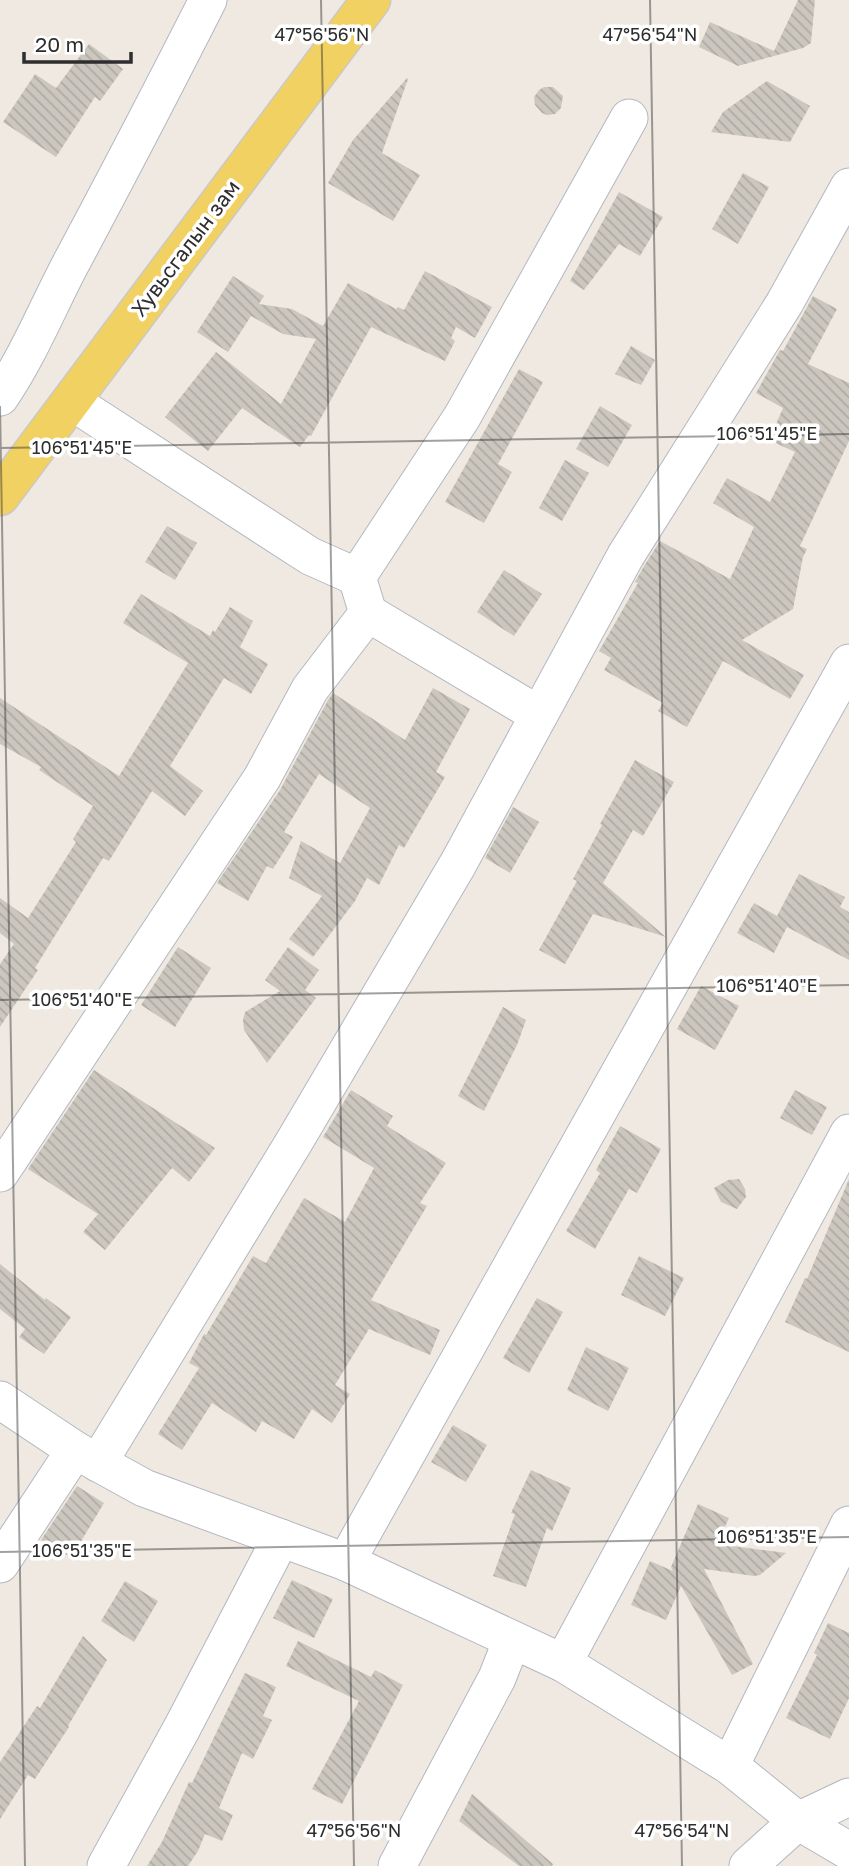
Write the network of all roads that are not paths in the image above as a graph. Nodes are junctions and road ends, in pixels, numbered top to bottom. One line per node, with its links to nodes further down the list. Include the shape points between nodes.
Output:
1 (208, 0): 5 (street, via 20,368)
2 (371, 0): 6 (main road, Хувьсгалын зам)
3 (629, 118): 8 (street, via 462,417)
4 (849, 187): 11 (street, via 784,304 626,555)
5 (0, 397)
6 (71, 401): 7 (main road, Хувьсгалын зам); 8 (street, via 310,556)
7 (0, 496)
8 (357, 577): 9 (street)
9 (368, 613): 11 (street); 13 (street, via 310,689 262,778)
10 (849, 663): 18 (street)
11 (539, 715): 15 (street, via 458,864 301,1131)
12 (849, 1133): 21 (street)
13 (0, 1173)
14 (0, 1400): 15 (street)
15 (87, 1456): 17 (street, via 145,1488); 19 (street)
16 (849, 1525): 22 (street)
17 (281, 1538): 18 (street); 26 (street)
18 (346, 1562): 20 (street)
19 (0, 1564)
20 (512, 1640): 21 (street); 27 (street, via 497,1678)
21 (563, 1663): 22 (street)
22 (730, 1766): 24 (street)
23 (849, 1797): 24 (street)
24 (798, 1821): 25 (street); 28 (street)
25 (849, 1852)
26 (106, 1866)
27 (397, 1866)
28 (748, 1866)

